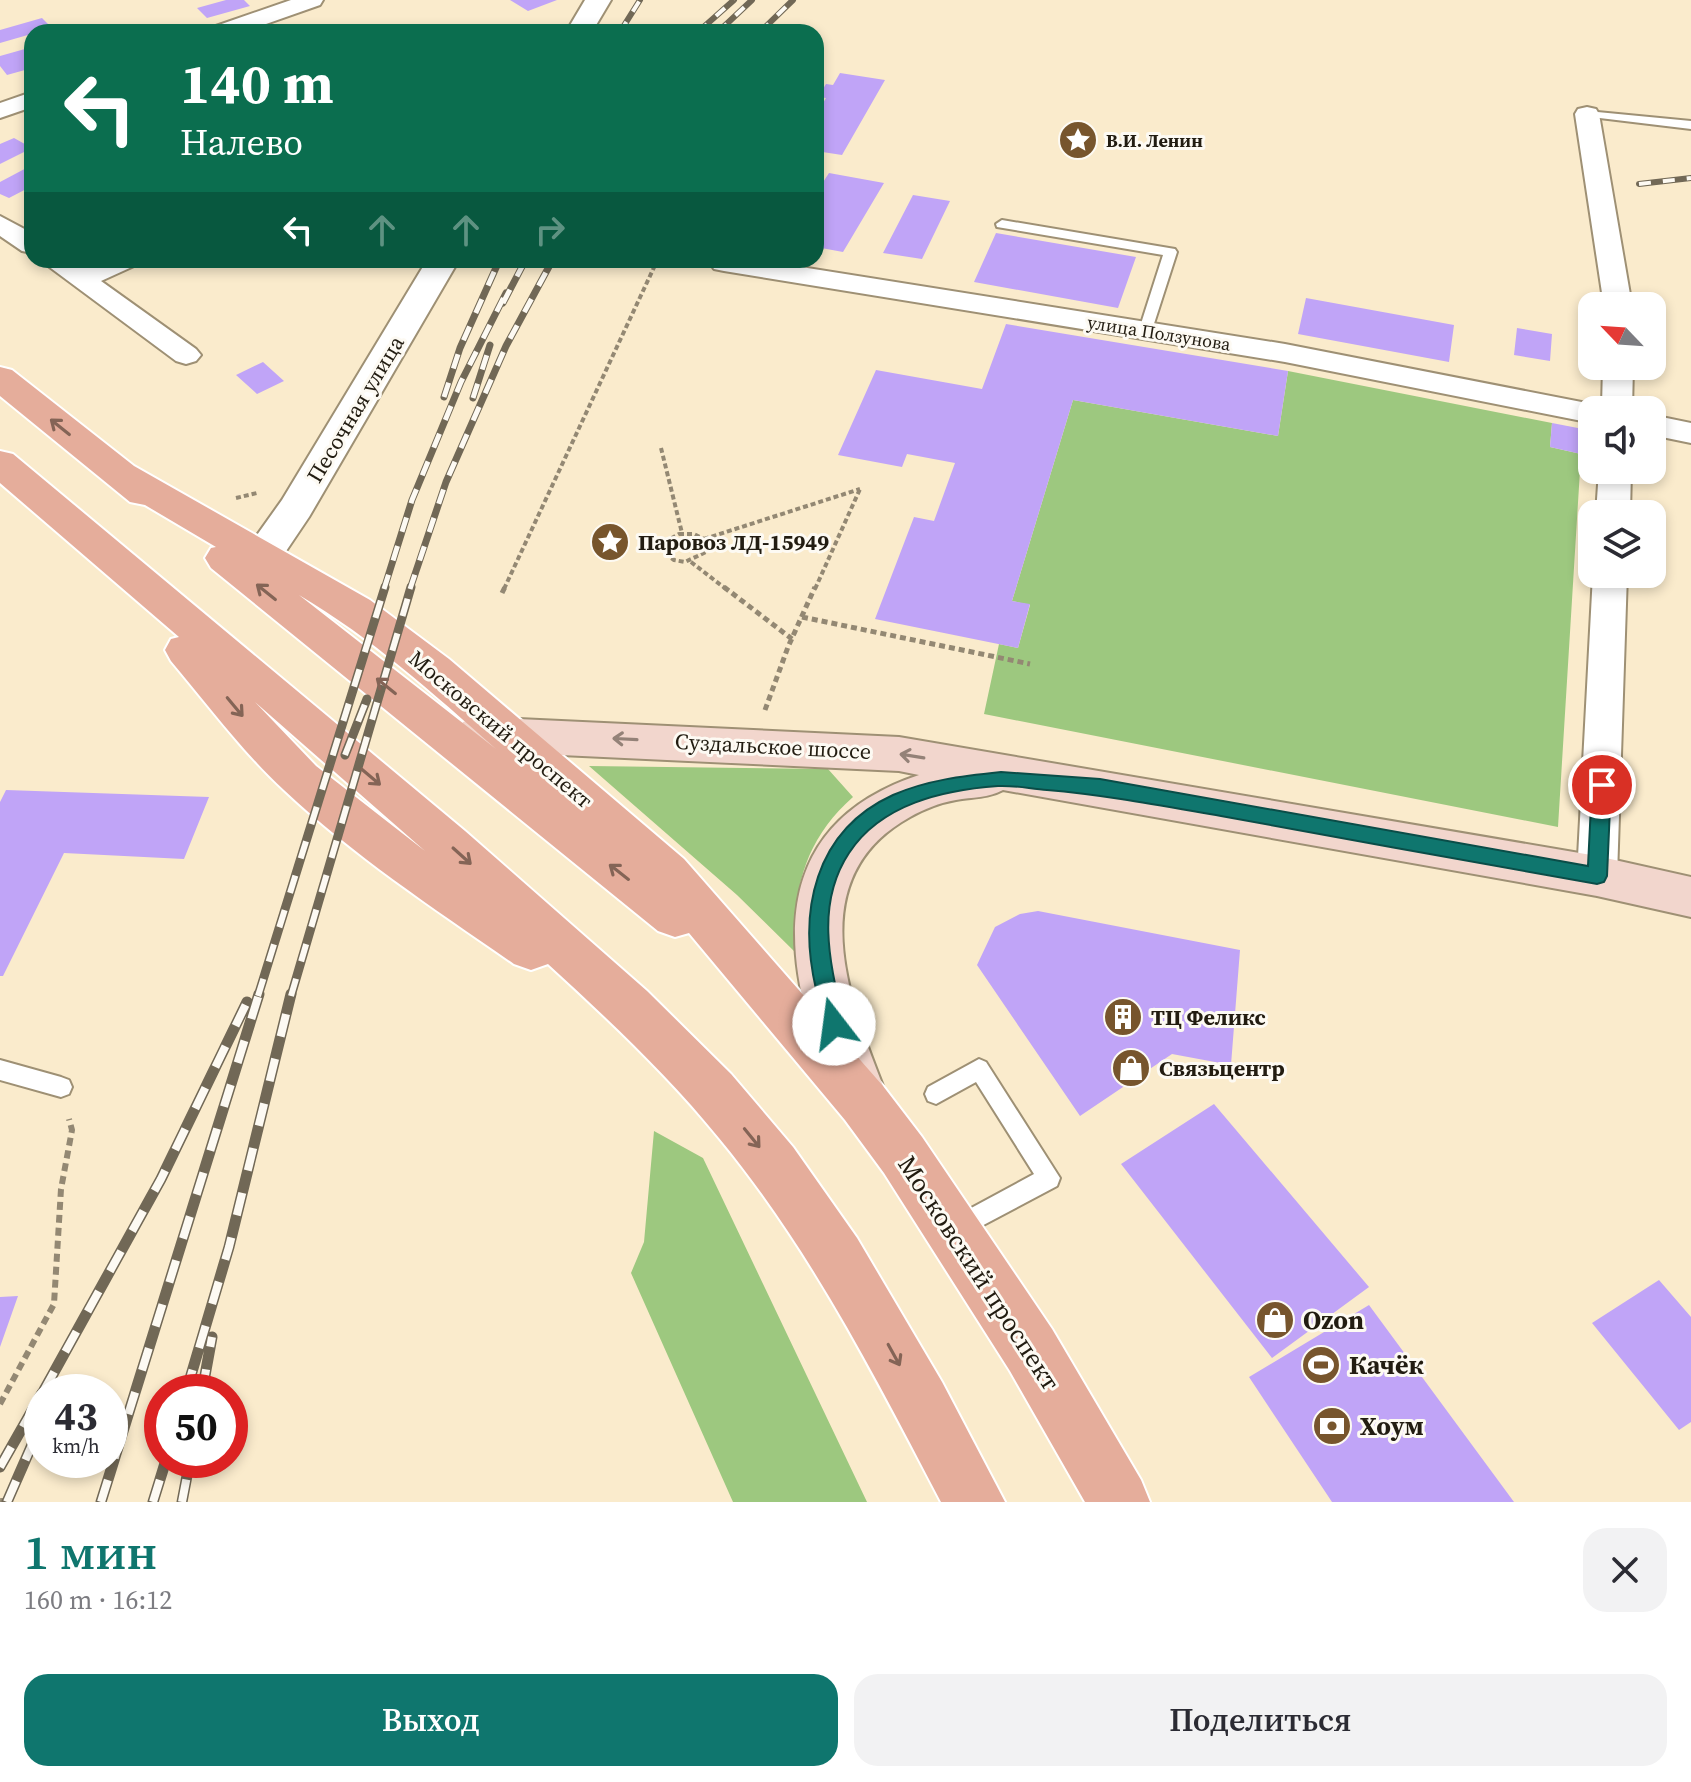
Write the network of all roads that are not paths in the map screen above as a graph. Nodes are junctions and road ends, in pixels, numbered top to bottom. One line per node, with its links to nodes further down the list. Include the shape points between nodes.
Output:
1 (312, 0): 3 (street)
2 (598, 0): 4 (street)
3 (244, 24)
4 (584, 24)
5 (1587, 114): 6 (lane); 13 (street)
6 (1691, 125)
7 (1002, 224): 14 (lane, via 1170,252)
8 (66, 268): 12 (street)
9 (107, 268): 12 (street)
10 (438, 268): 22 (street, Песочная улица)
11 (755, 268): 14 (street, улица Ползунова)
12 (83, 279): 15 (street)
13 (1616, 292)
14 (1146, 330): 17 (street, улица Ползунова)
15 (186, 355)
16 (0, 378): 21 (main road, Московский проспект, one-way to 16)
17 (1578, 410)
18 (1666, 428): 19 (street)
19 (1691, 433)
20 (0, 463): 35 (main road, one-way to 35, via 92,542 301,779 389,851 614,1006 701,1079 810,1215 886,1339)
21 (121, 475): 22 (main road, Московский проспект); 24 (main road, Московский проспект, one-way to 21)
22 (262, 556): 25 (main road, Московский проспект, via 356,610)
23 (1609, 588): 27 (street)
24 (444, 733): 25 (main road, Суздальское шоссе); 29 (main road, Московский проспект, one-way to 24, via 705,942)
25 (510, 735): 26 (main road, Суздальское шоссе, one-way to 25, via 860,750); 29 (main road, Московский проспект, via 667,873)
26 (1100, 787): 27 (main road, Суздальское шоссе); 33 (main road, Суздальское шоссе, via 1026,779 954,783 898,801 867,821 843,847 819,901 819,958 827,1001)
27 (1597, 876): 28 (main road, Суздальское шоссе)
28 (1691, 897)
29 (822, 1055): 33 (main road, Московский проспект)
30 (0, 1070): 31 (lane)
31 (61, 1087)
32 (936, 1094): 34 (lane, via 979,1069 1049,1178)
33 (864, 1103): 34 (main road, Московский проспект)
34 (954, 1230): 36 (main road, Московский проспект)
35 (974, 1502)
36 (1119, 1502)

